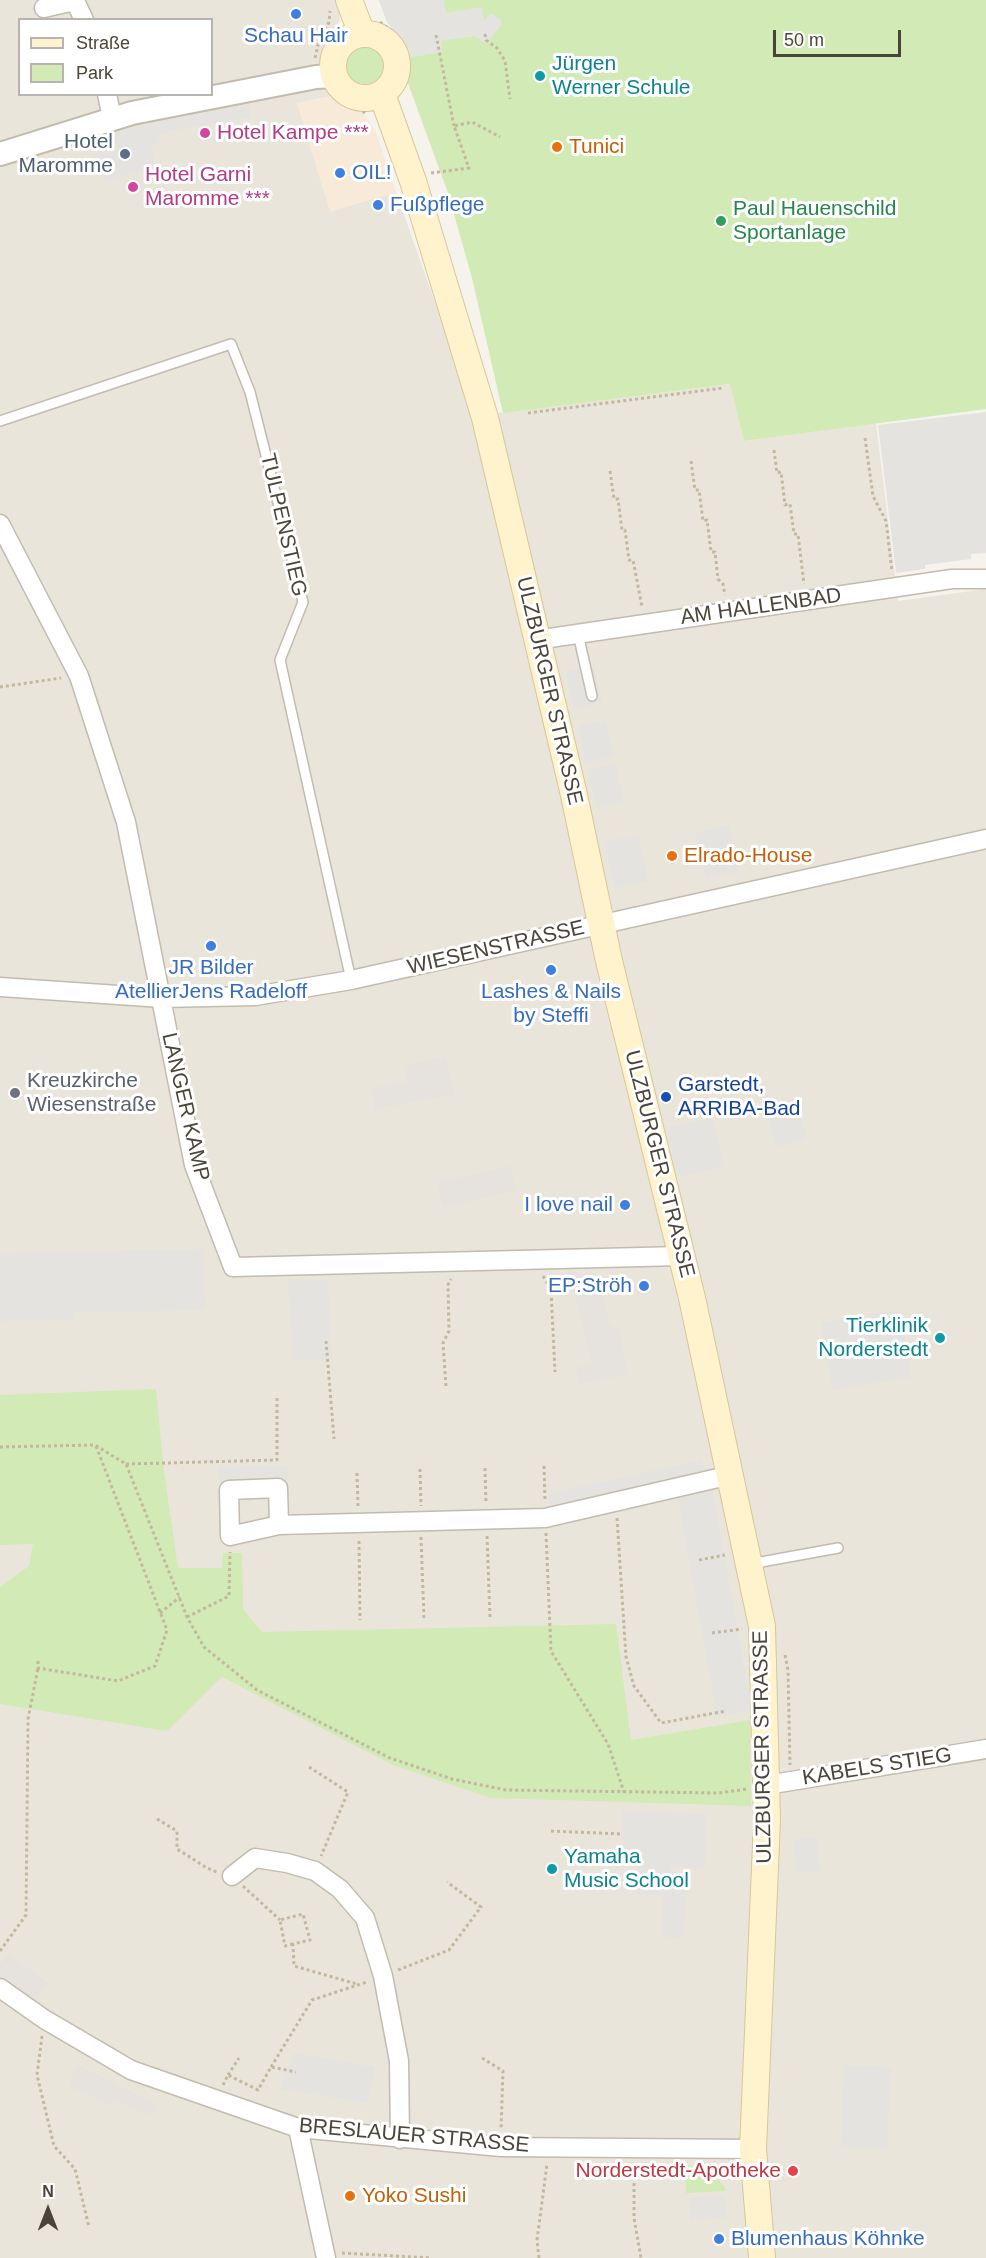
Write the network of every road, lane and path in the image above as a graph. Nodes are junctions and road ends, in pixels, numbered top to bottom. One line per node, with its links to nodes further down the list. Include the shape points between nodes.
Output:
1 (349, 0): 5 (main road)
2 (44, 8): 3 (street, via 70,2 77,4)
3 (83, 18)
4 (329, 22): 8 (path, via 314,61)
5 (367, 26): 8 (main road, via 343,42); 9 (main road, via 394,54 396,72); 9 (path, via 386,26 398,41 402,61)
6 (485, 34): 11 (path, via 505,62)
7 (436, 35): 13 (path)
8 (325, 77): 9 (main road, via 352,95 364,98); 12 (street)
9 (390, 91): 16 (main road, ULZBURGER STRASSE)
10 (107, 96): 12 (street)
11 (510, 99)
12 (112, 118): 15 (street)
13 (454, 126): 14 (path, via 472,122); 16 (path, via 469,168)
14 (500, 137)
15 (0, 154)
16 (411, 176): 31 (main road, ULZBURGER STRASSE, via 485,418)
17 (723, 388): 18 (path)
18 (528, 413)
19 (0, 421): 37 (lane, TULPENSTIEG, via 231,344 250,392 303,602 280,660)
20 (865, 438): 26 (path, via 873,496 885,521)
21 (774, 450): 27 (path, via 785,505 790,504 794,534 798,534)
22 (691, 460): 28 (path, via 695,490 699,490 703,521 707,520)
23 (610, 471): 29 (path, via 622,530 626,530 629,560 633,560)
24 (0, 524): 32 (street, LANGER KAMP)
25 (986, 579): 26 (street, AM HALLENBAD, via 960,578)
26 (894, 588): 27 (street, AM HALLENBAD)
27 (806, 601): 28 (street, AM HALLENBAD)
28 (727, 612): 29 (street, AM HALLENBAD)
29 (644, 624): 30 (street, AM HALLENBAD)
30 (578, 634): 31 (street, AM HALLENBAD); 34 (lane)
31 (536, 640): 36 (main road, ULZBURGER STRASSE)
32 (79, 676): 33 (path); 39 (street, LANGER KAMP, via 126,822)
33 (0, 687)
34 (591, 696)
35 (986, 838): 36 (street, WIESENSTRASSE)
36 (601, 924): 37 (street, WIESENSTRASSE); 40 (main road, ULZBURGER STRASSE)
37 (351, 980): 39 (street, WIESENSTRASSE, via 255,996)
38 (0, 987): 39 (street, WIESENSTRASSE)
39 (162, 998): 42 (street, LANGER KAMP, via 194,1165 233,1267)
40 (682, 1256): 41 (street, LANGER KAMP); 55 (main road, ULZBURGER STRASSE)
41 (534, 1259): 42 (street, LANGER KAMP); 44 (path, via 551,1290)
42 (459, 1261): 45 (path, via 448,1285 449,1331 443,1343)
43 (326, 1341): 47 (path)
44 (555, 1372)
45 (446, 1386)
46 (277, 1396): 50 (path, via 277,1460)
47 (334, 1439)
48 (95, 1444): 49 (path); 50 (path); 67 (path)
49 (0, 1447)
50 (126, 1464): 66 (path)
51 (544, 1467): 57 (path)
52 (485, 1468): 58 (path)
53 (420, 1469): 59 (path)
54 (357, 1473): 60 (path)
55 (731, 1475): 56 (street); 64 (main road, ULZBURGER STRASSE)
56 (616, 1502): 57 (street); 76 (path, via 626,1657 634,1686 661,1723)
57 (545, 1518): 58 (street); 80 (path, via 551,1651 608,1744)
58 (486, 1519): 59 (street); 69 (path)
59 (421, 1521): 60 (street); 70 (path)
60 (358, 1523): 61 (street); 71 (path)
61 (279, 1526): 62 (street); 62 (street, via 278,1488 229,1490)
62 (230, 1536): 68 (path, via 229,1596)
63 (838, 1548): 64 (lane)
64 (748, 1557): 65 (path); 72 (main road, ULZBURGER STRASSE)
65 (699, 1560)
66 (180, 1598): 67 (path); 68 (path)
67 (160, 1613): 75 (path, via 167,1630 155,1666 118,1681)
68 (187, 1617): 80 (path, via 204,1647 257,1690 390,1758 452,1779 506,1790)
69 (490, 1618)
70 (424, 1619)
71 (360, 1620)
72 (762, 1626): 73 (path); 79 (main road, ULZBURGER STRASSE)
73 (712, 1633)
74 (39, 1661): 75 (path)
75 (39, 1668): 89 (path, via 27,1719 26,1915)
76 (726, 1711)
77 (986, 1749): 79 (street, KABELS STIEG)
78 (309, 1767): 84 (path, via 348,1792)
79 (759, 1786): 80 (path, via 720,1793); 105 (main road, ULZBURGER STRASSE)
80 (624, 1792)
81 (157, 1818): 85 (path, via 177,1831 177,1849 207,1868)
82 (551, 1831): 83 (path)
83 (622, 1834)
84 (315, 1871): 85 (street, via 255,1858); 90 (street, via 340,1889 365,1918)
85 (232, 1876): 87 (path)
86 (447, 1882): 90 (path, via 481,1906 450,1950)
87 (280, 1920): 88 (path, via 285,1946); 88 (path, via 303,1914 310,1940)
88 (293, 1944): 91 (path, via 294,1966)
89 (0, 1951)
90 (382, 1976): 91 (path); 101 (street, via 399,2061)
91 (359, 1984): 96 (path, via 312,2000)
92 (0, 1988): 93 (street, BRESLAUER STRASSE)
93 (44, 2019): 99 (street, BRESLAUER STRASSE, via 131,2070); 106 (path, via 38,2075 54,2146 75,2169)
94 (239, 2058): 98 (path)
95 (482, 2058): 102 (path, via 503,2072)
96 (271, 2067): 97 (path); 98 (path, via 258,2090)
97 (296, 2072)
98 (228, 2075): 99 (path)
99 (215, 2099): 100 (street, BRESLAUER STRASSE)
100 (297, 2128): 101 (street, BRESLAUER STRASSE); 107 (street)
101 (400, 2139): 102 (street, BRESLAUER STRASSE)
102 (501, 2147): 103 (street, BRESLAUER STRASSE)
103 (549, 2147): 104 (street, BRESLAUER STRASSE); 109 (path, via 537,2240)
104 (634, 2148): 105 (street, BRESLAUER STRASSE); 110 (path, via 634,2218)
105 (753, 2150): 111 (main road, ULZBURGER STRASSE)
106 (89, 2227)
107 (326, 2255): 108 (path)
108 (432, 2258)
109 (539, 2258)
110 (641, 2258)
111 (762, 2258)

